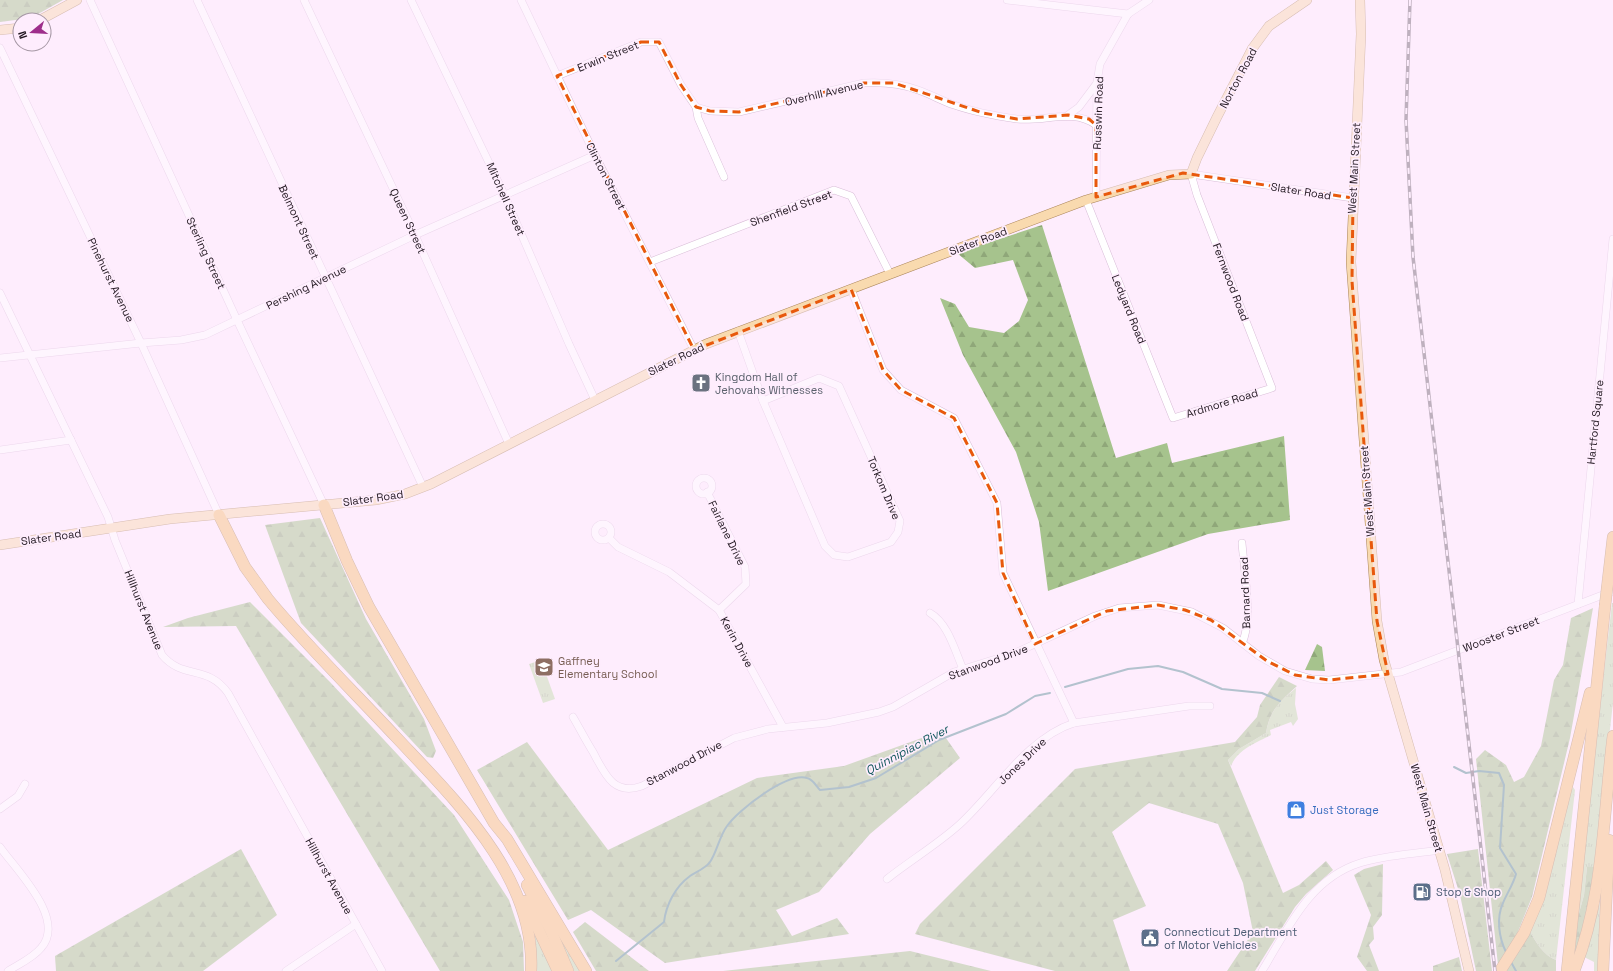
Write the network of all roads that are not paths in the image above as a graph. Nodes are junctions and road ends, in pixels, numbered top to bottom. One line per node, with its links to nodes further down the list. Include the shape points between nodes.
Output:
1 (77, 0): 13 (main road)
2 (90, 0): 37 (street, Sterling Street)
3 (197, 0): 34 (street, Belmont Street)
4 (304, 0): 30 (street, Queen Street)
5 (411, 0): 26 (street, Mitchell Street)
6 (521, 0): 18 (street, Clinton Street)
7 (1007, 0): 12 (street)
8 (1093, 0): 12 (street)
9 (1149, 0): 14 (street, Russwin Road)
10 (1307, 0): 24 (main road, Norton Road, via 1269,26 1252,49)
11 (1360, 0): 28 (main road, West Main Street, via 1361,34)
12 (1093, 9): 14 (street)
13 (52, 14)
14 (1128, 14): 19 (street, Russwin Road, via 1100,64)
15 (12, 29): 16 (main road)
16 (0, 30)
17 (0, 48): 39 (street, Pinehurst Avenue)
18 (557, 76): 20 (street, Erwin Street, via 641,42 659,42 680,85); 23 (street, Clinton Street)
19 (1098, 82): 21 (street, via 1079,107); 22 (street, Russwin Road)
20 (696, 107): 21 (street, Overhill Avenue, via 710,111 740,112 878,82 917,90 953,105 1010,118 1042,119); 25 (street, via 698,118)
21 (1068, 115): 22 (street, Overhill Avenue, via 1083,117)
22 (1096, 125): 27 (street, Russwin Road)
23 (595, 155): 26 (street, Pershing Avenue); 32 (street, Clinton Street)
24 (1191, 174): 27 (main road, Slater Road, via 1169,175); 28 (street, Slater Road); 43 (street, Fernwood Road)
25 (724, 176)
26 (504, 194): 30 (street, Pershing Avenue); 44 (street, Mitchell Street)
27 (1096, 197): 29 (main road, Slater Road)
28 (1353, 198): 67 (main road, West Main Street, via 1351,262 1360,393 1378,621)
29 (1086, 200): 33 (main road, Slater Road); 46 (street, Ledyard Road)
30 (415, 234): 34 (street, Pershing Avenue); 48 (street, Queen Street)
31 (1613, 239): 60 (street, Hartford Square)
32 (650, 262): 33 (street, Shenfield Street, via 834,190 851,196); 40 (street, Clinton Street)
33 (890, 274): 35 (main road, Slater Road)
34 (325, 279): 37 (street, Pershing Avenue); 50 (street, Belmont Street)
35 (851, 289): 38 (main road, Slater Road); 65 (street, via 883,370 901,390 954,418 997,503 1003,573)
36 (0, 293): 41 (street, Hillhurst Avenue)
37 (237, 320): 39 (street, Pershing Avenue, via 205,335); 52 (street, Sterling Street)
38 (738, 331): 40 (main road, Slater Road); 45 (street, Torkom Drive)
39 (141, 343): 41 (street, Pershing Avenue); 53 (street, Pinehurst Avenue)
40 (694, 350): 44 (main road, Slater Road)
41 (30, 354): 42 (street, Pershing Avenue); 47 (street, Hillhurst Avenue)
42 (0, 358)
43 (1272, 388): 46 (street, Ardmore Road)
44 (595, 400): 48 (main road, Slater Road)
45 (763, 401): 45 (street, Torkom Drive, via 825,546 834,555 848,557 891,542 898,532 900,521 840,386 819,378)
46 (1173, 418)
47 (71, 440): 49 (street); 54 (street, Hillhurst Avenue)
48 (509, 444): 50 (main road, Slater Road)
49 (0, 450)
50 (423, 487): 52 (main road, Slater Road, via 388,498)
51 (708, 492): 61 (street, Fairlane Drive, via 745,567 746,584)
52 (324, 505): 53 (main road, Slater Road); 76 (highway, via 347,561 373,613)
53 (219, 515): 54 (main road, Slater Road); 79 (highway, via 245,567 268,599 446,792 479,832)
54 (112, 528): 58 (main road, Slater Road); 81 (street, Hillhurst Avenue, via 162,655 176,667 210,676 225,689)
55 (1613, 537): 63 (highway, bridge)
56 (609, 538): 61 (street, Kerin Drive, via 618,547 669,572)
57 (1242, 543): 64 (street, Barnard Road, via 1248,620 1247,634)
58 (0, 545)
59 (1613, 591): 60 (street, Wooster Street)
60 (1578, 604): 67 (street, Wooster Street, via 1401,672)
61 (720, 610): 71 (street, Kerin Drive)
62 (930, 613): 66 (street, via 943,625)
63 (1602, 638): 92 (highway, via 1543,885 1535,910); 93 (highway)
64 (1242, 643): 65 (street, Stanwood Drive, via 1223,628 1201,616 1172,607 1145,604 1106,611); 67 (street, Stanwood Drive, via 1276,667 1304,677 1329,680)
65 (1035, 644): 66 (street, Stanwood Drive); 70 (street)
66 (963, 669): 71 (street, Stanwood Drive, via 879,712 827,723)
67 (1388, 674): 78 (main road, West Main Street)
68 (1210, 706): 70 (street, Jones Drive, via 1189,706)
69 (573, 717): 71 (street, Stanwood Drive, via 609,780 628,789 642,786 734,738)
70 (1074, 723): 80 (street, Jones Drive, via 1063,726 1045,738 961,823)
71 (783, 727)
72 (1613, 736): 94 (highway, via 1595,892)
73 (25, 784): 75 (street, via 18,796)
74 (1613, 784): 82 (highway)
75 (0, 809)
76 (494, 823): 88 (highway, via 500,840 545,920); 89 (highway, via 507,838)
77 (0, 847): 83 (street, via 34,892 46,914 49,929 41,949)
78 (1439, 850): 90 (street, via 1361,862 1330,878 1304,902); 91 (main road, West Main Street)
79 (504, 869): 86 (highway, via 526,920 531,945); 87 (highway, via 532,913)
80 (887, 879)
81 (356, 924): 84 (street); 85 (street, Hillhurst Avenue)
82 (1604, 936): 95 (highway); 96 (highway)
83 (8, 971)
84 (286, 971)
85 (382, 971)
86 (531, 971)
87 (558, 971)
88 (568, 971)
89 (586, 971)
90 (1262, 971)
91 (1469, 971)
92 (1500, 971)
93 (1567, 971)
94 (1574, 971)
95 (1603, 971)
96 (1608, 971)

